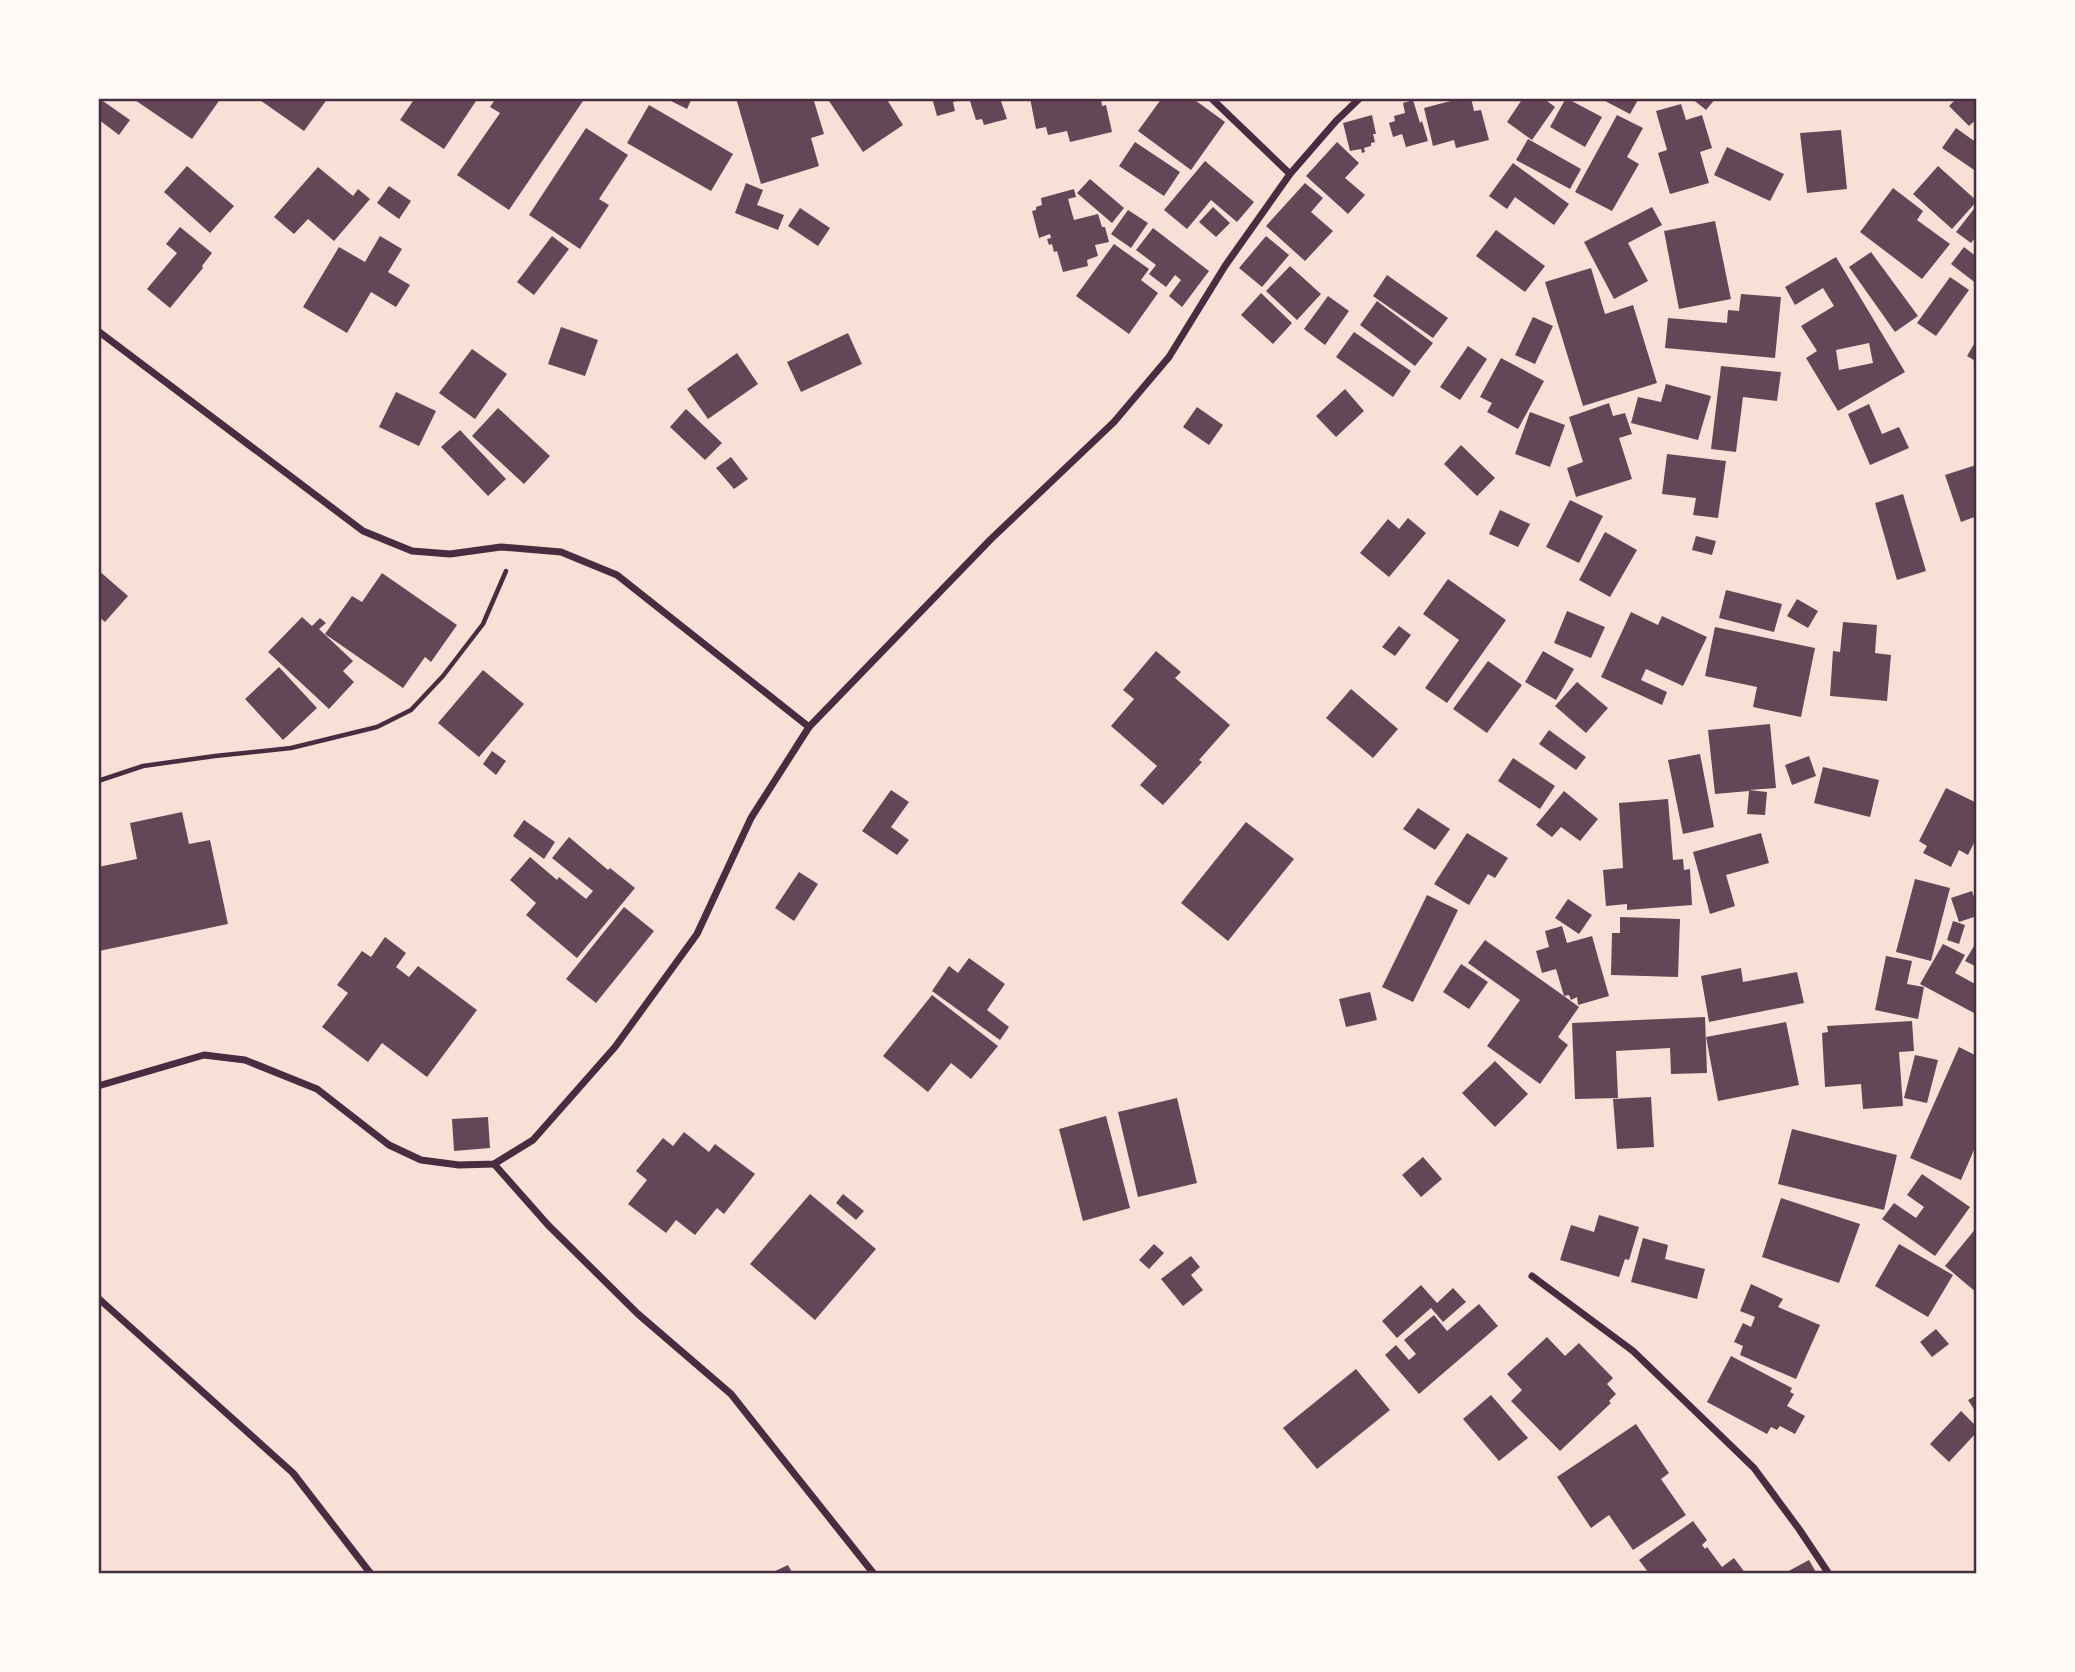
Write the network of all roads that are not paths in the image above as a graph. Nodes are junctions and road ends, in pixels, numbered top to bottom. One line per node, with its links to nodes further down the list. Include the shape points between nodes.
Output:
1 (1211, 98): 3 (street)
2 (1360, 98): 3 (street)
3 (1290, 174): 5 (street, via 1169,357 1114,422 991,539)
4 (98, 331): 5 (street, via 363,531 412,551 450,554 501,547 561,552 617,575)
5 (809, 727): 7 (street, via 751,818 697,934 615,1048 533,1139)
6 (98, 1086): 7 (street, via 204,1055 245,1060 317,1089 389,1145 421,1160)
7 (494, 1164): 11 (street, via 638,1314 731,1394)
8 (1531, 1276): 12 (street, via 1633,1352 1754,1468)
9 (98, 1298): 10 (street, via 293,1473)
10 (371, 1574)
11 (874, 1574)
12 (1829, 1574)

